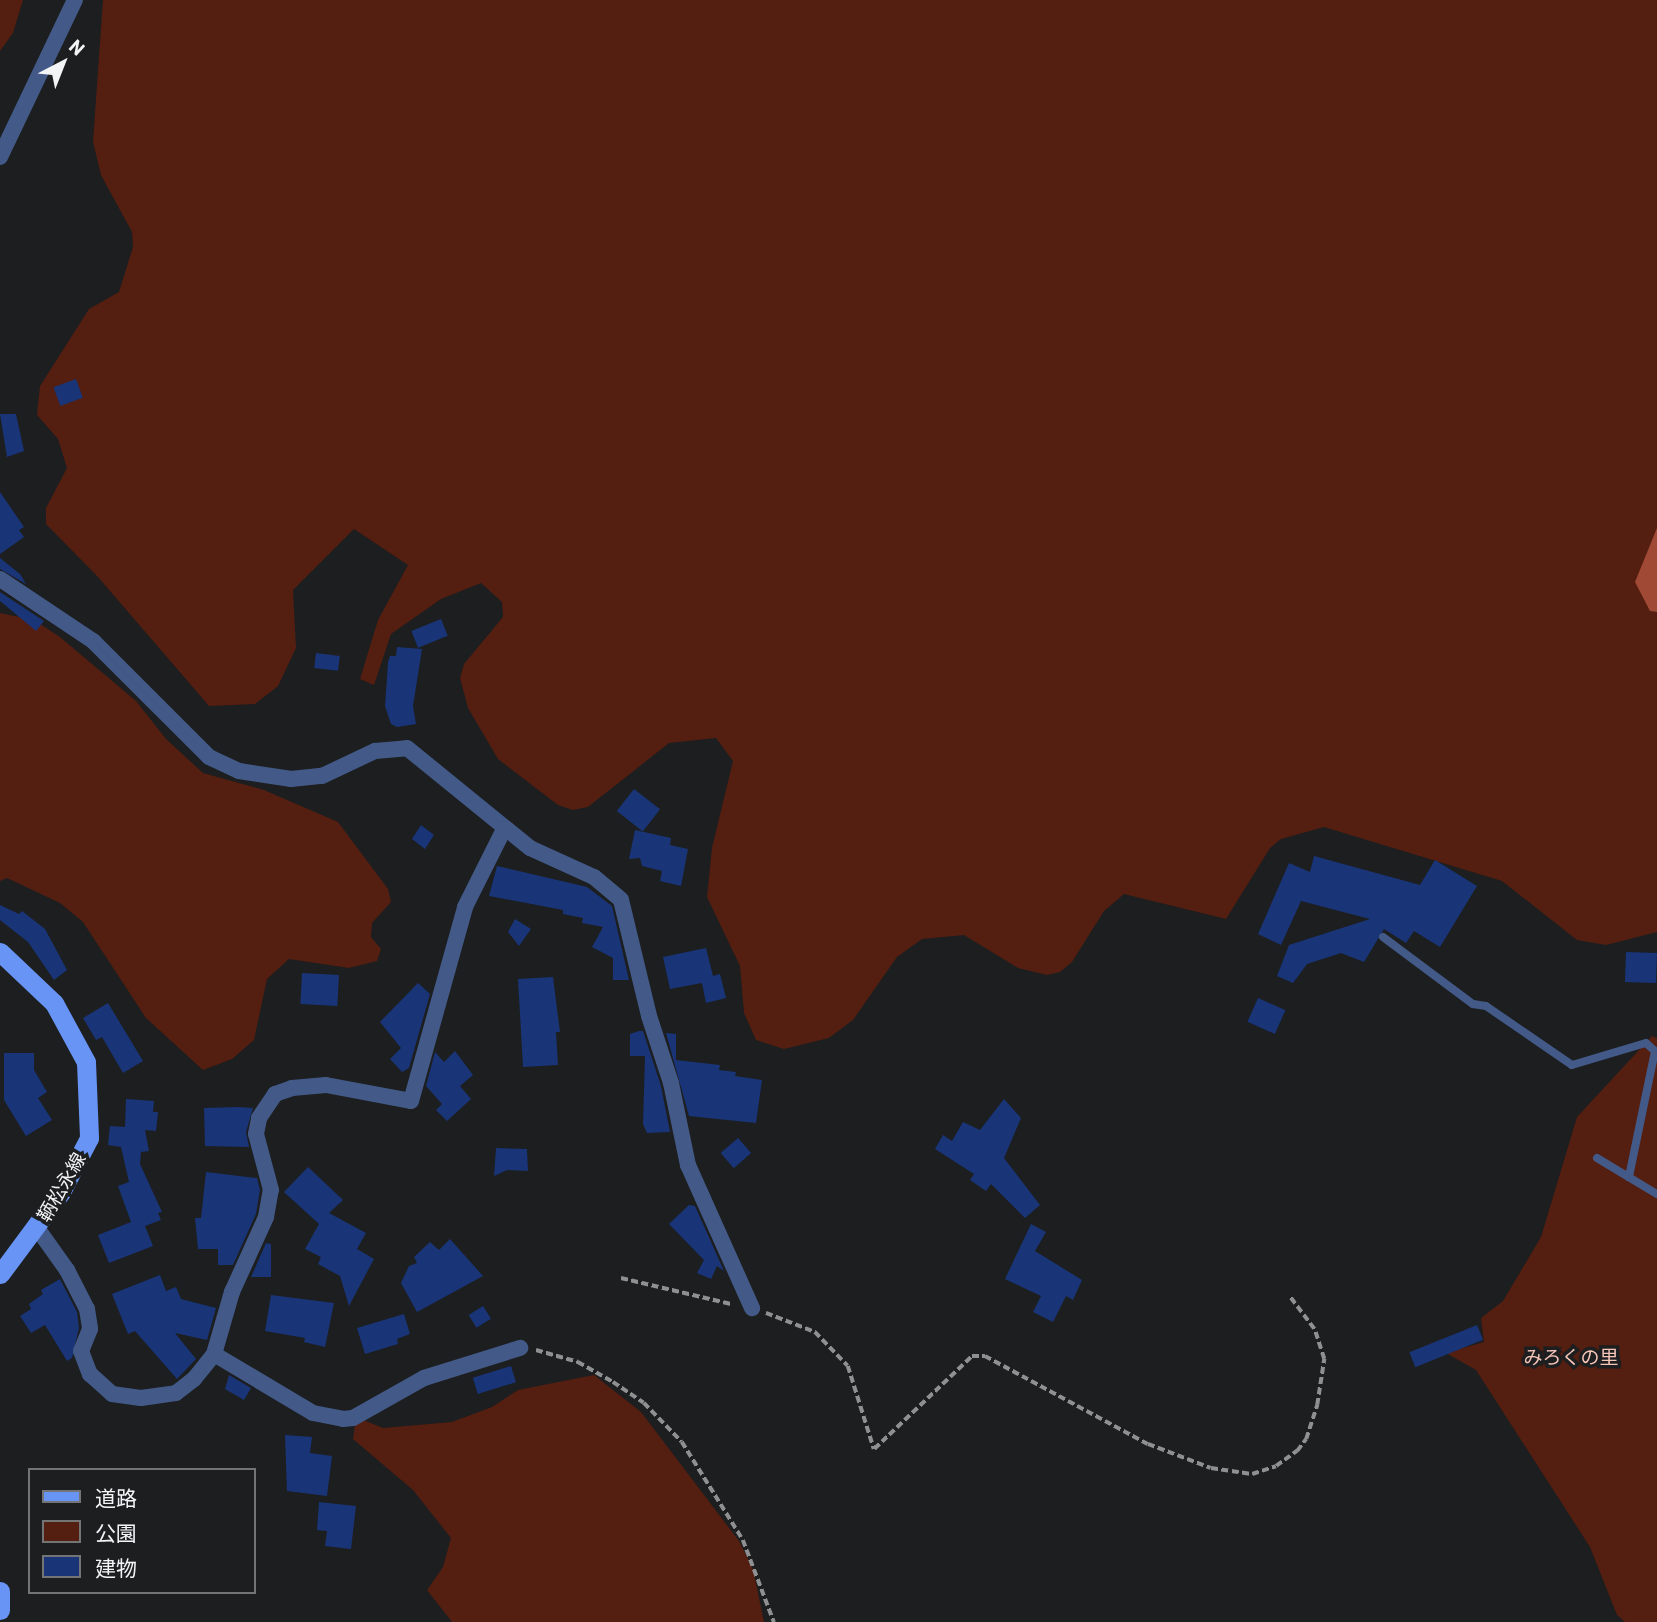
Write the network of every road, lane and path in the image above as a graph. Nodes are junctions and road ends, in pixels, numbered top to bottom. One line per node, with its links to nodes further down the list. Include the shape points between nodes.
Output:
1 (75, 0): 2 (street)
2 (0, 157)
3 (0, 579): 4 (street, via 93,641 209,757 239,771 291,779 322,776 375,751 407,748)
4 (504, 829): 14 (street, via 530,848 594,877 621,900 649,1016 671,1083 688,1165); 16 (street, via 465,907 411,1101 326,1085 292,1088 275,1094 259,1118 256,1134 271,1191 266,1217 232,1292)
5 (1383, 937): 8 (lane, via 1474,1004 1486,1006 1572,1065 1646,1043 1655,1051)
6 (0, 952): 10 (main road, 鞆松永線, via 54,1003 86,1062 89,1138)
7 (1597, 1158): 8 (lane)
8 (1629, 1177): 9 (lane)
9 (1657, 1194)
10 (37, 1228): 11 (main road, 鞆松永線); 16 (street, via 87,1308 90,1329 81,1352 90,1374 112,1394 141,1398 176,1393)
11 (0, 1274)
12 (621, 1278): 14 (path)
13 (1291, 1298): 14 (path, via 1314,1329 1324,1359 1317,1405 1297,1451 1276,1466 1252,1474 1211,1468 1147,1444 985,1356 972,1356 874,1449 848,1366 815,1332)
14 (752, 1308)
15 (520, 1348): 16 (street, via 425,1378 353,1418 343,1419 313,1413); 19 (path, via 548,1351 613,1382 644,1403 682,1442 743,1540)
16 (214, 1354)
17 (0, 1591): 18 (main road)
18 (0, 1610)
19 (774, 1622)

